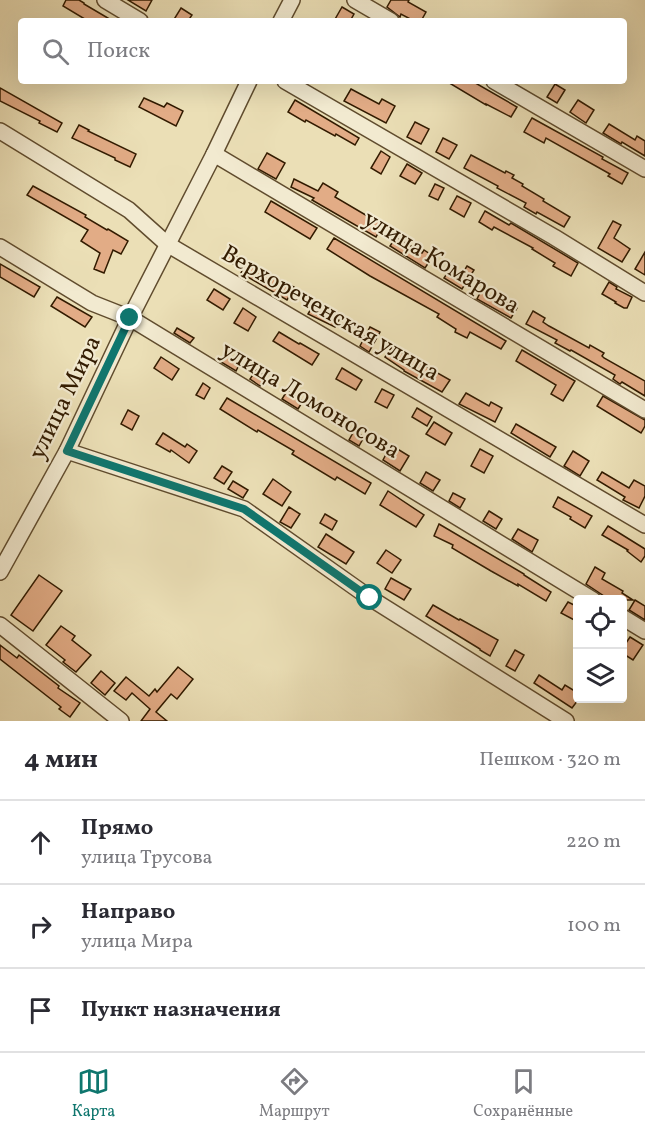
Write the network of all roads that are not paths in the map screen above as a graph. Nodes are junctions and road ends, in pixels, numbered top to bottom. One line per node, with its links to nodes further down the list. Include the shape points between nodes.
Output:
1 (105, 0): 4 (street)
2 (292, 0): 5 (street)
3 (355, 0): 6 (street)
4 (135, 18)
5 (283, 18)
6 (386, 18)
7 (244, 84): 11 (street, улица Мира)
8 (290, 84): 15 (street)
9 (499, 84): 12 (street)
10 (0, 131): 13 (street, Верхореченская улица, via 129,210)
11 (214, 154): 13 (street, улица Мира); 17 (street, улица Комарова)
12 (645, 169)
13 (167, 244): 16 (street, улица Мира); 19 (street, Верхореченская улица)
14 (0, 247): 16 (street, улица Ломоносова, via 92,303)
15 (645, 293)
16 (130, 318): 18 (street, улица Мира); 21 (street, улица Ломоносова)
17 (645, 410)
18 (67, 451): 20 (street, улица Мира); 26 (street, via 244,509 370,598)
19 (645, 525)
20 (0, 572)
21 (585, 595)
22 (627, 620): 24 (street)
23 (0, 625): 25 (street)
24 (645, 631)
25 (122, 721)
26 (566, 721)

